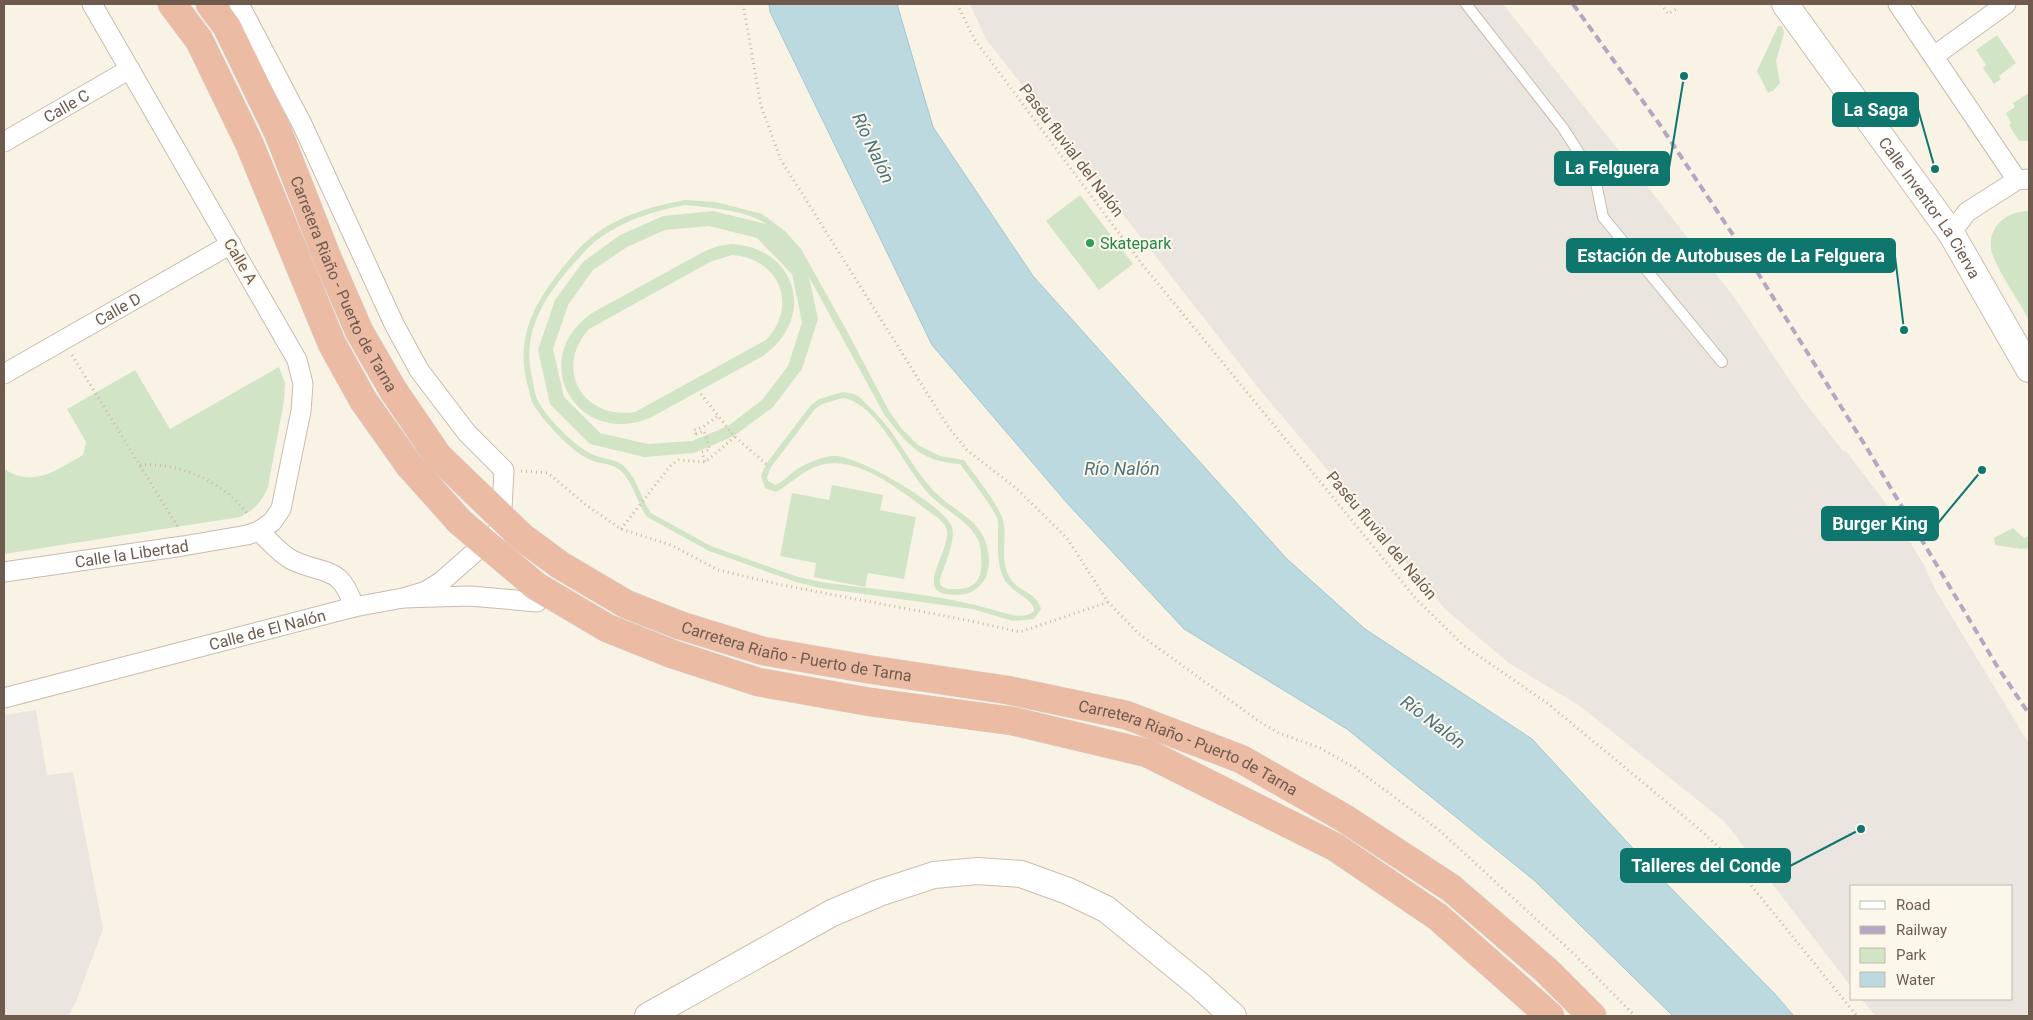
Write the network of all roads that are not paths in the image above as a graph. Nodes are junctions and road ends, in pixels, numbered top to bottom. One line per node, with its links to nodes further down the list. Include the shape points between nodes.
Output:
1 (92, 4): 10 (street, Calle A)
2 (172, 4): 26 (highway, Carretera Riaño - Puerto de Tarna, bridge, via 199,40 212,66 249,143 332,344 363,400 409,465 460,522 536,586 607,628 672,654 758,682 870,702 1012,721 1147,754 1335,847 1438,917)
3 (210, 4): 27 (highway, Carretera Riaño - Puerto de Tarna, bridge, via 227,27 278,132 359,331 393,390 438,456 522,537 560,565 626,604 679,625 763,651 1007,690 1126,715 1241,759 1344,818 1451,888 1546,970)
4 (239, 4): 20 (street, via 302,124 394,324 419,370 467,433 504,470 501,528 442,581 426,591)
5 (1466, 4): 15 (lane, via 1563,128 1595,178 1603,217)
6 (1785, 4): 13 (main road, Calle Inventor La Cierva)
7 (1898, 4): 9 (street)
8 (2006, 4): 9 (street)
9 (1934, 56): 12 (street)
10 (130, 69): 11 (street, Calle C); 14 (street, Calle A)
11 (4, 142)
12 (2023, 179): 13 (street, via 1967,212)
13 (1951, 233): 16 (main road, Calle Inventor La Cierva)
14 (231, 244): 17 (street, Calle D); 18 (street, Calle A, via 297,360 303,384 280,509 272,522)
15 (1722, 362)
16 (2029, 369)
17 (4, 374)
18 (259, 531): 19 (street, Calle la Libertad, via 184,546); 22 (street, via 290,559 332,574 344,583)
19 (4, 572)
20 (403, 598): 21 (street, Calle de El Nalón, via 470,596); 22 (street, Calle de El Nalón)
21 (537, 602)
22 (354, 607): 23 (street, Calle de El Nalón)
23 (4, 698)
24 (648, 1016): 25 (main road, via 832,913 934,875 978,871 1021,874 1106,909)
25 (1233, 1016)
26 (1550, 1016)
27 (1592, 1016)

